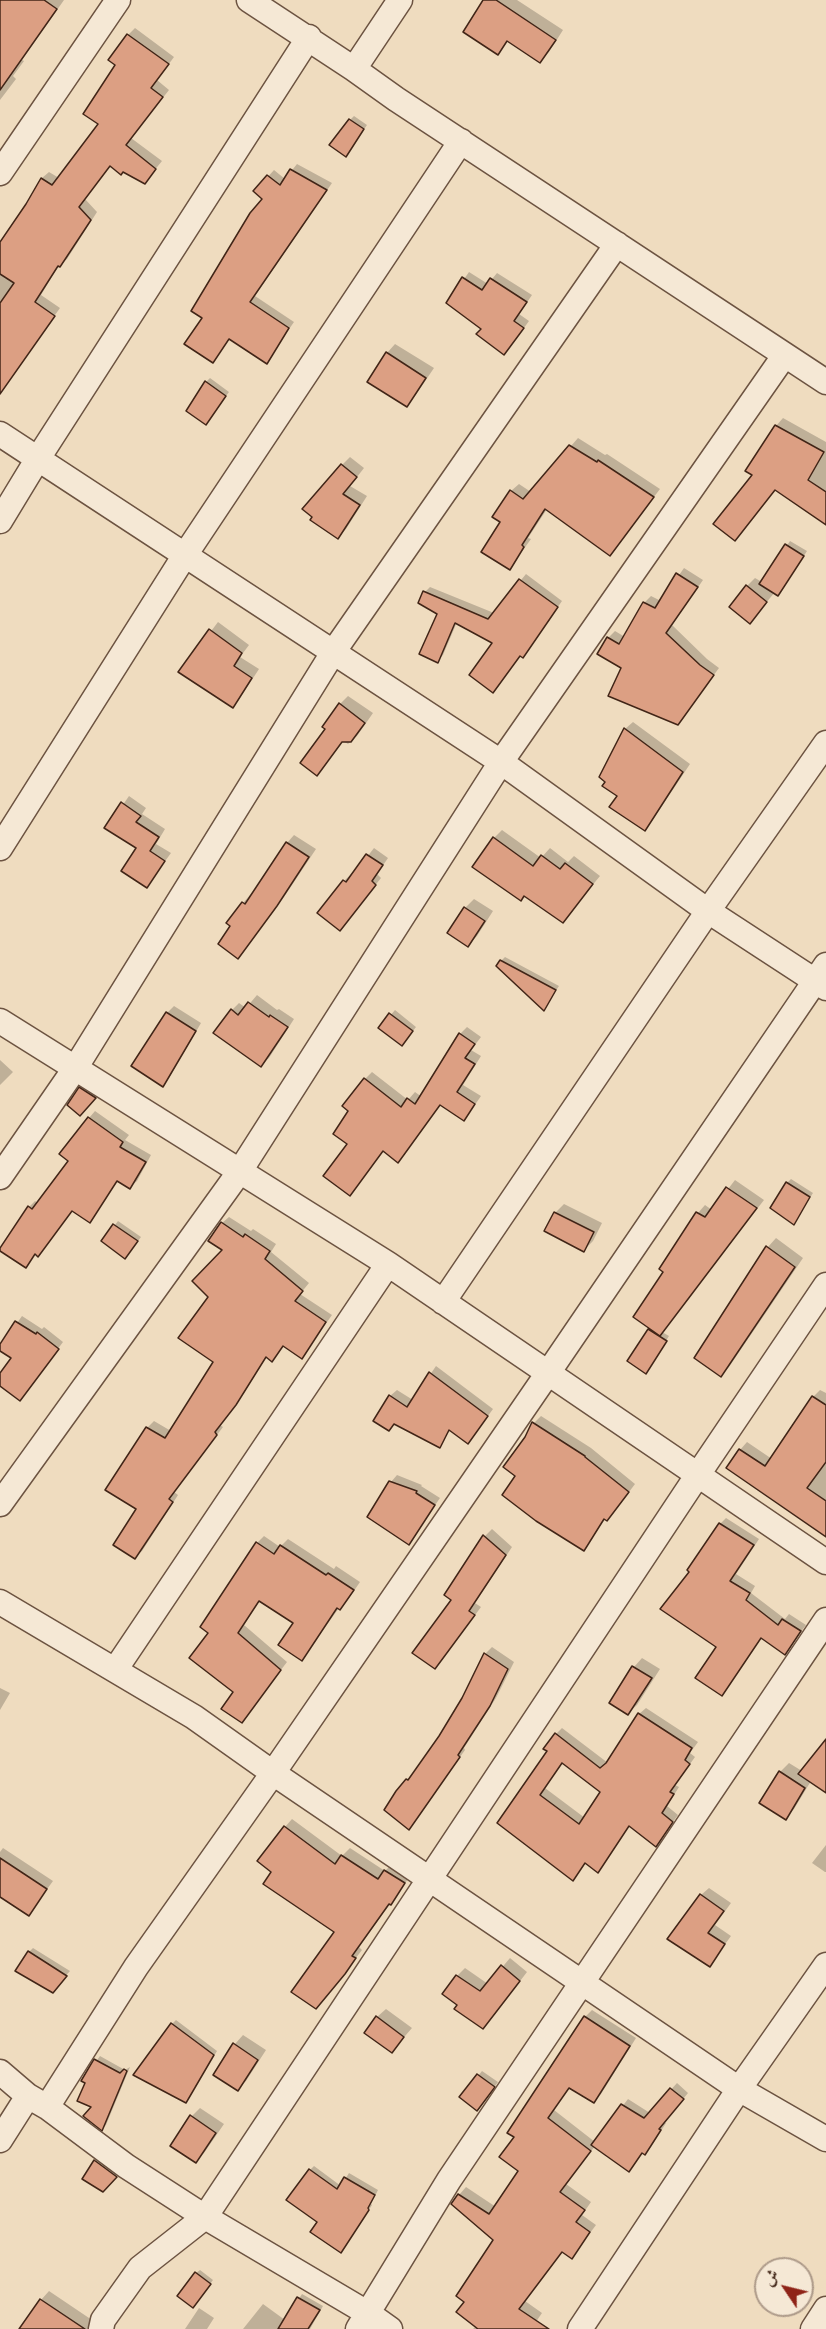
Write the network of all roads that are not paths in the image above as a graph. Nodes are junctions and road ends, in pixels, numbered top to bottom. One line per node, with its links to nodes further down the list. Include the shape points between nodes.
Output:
1 (118, 0): 7 (street)
2 (249, 0): 4 (street)
3 (400, 0): 5 (street)
4 (309, 37): 5 (street); 12 (street)
5 (354, 69): 6 (street)
6 (461, 141): 8 (street); 14 (street)
7 (0, 173)
8 (617, 244): 9 (street); 15 (street)
9 (784, 356): 10 (street); 17 (street)
10 (826, 382)
11 (0, 434): 12 (street)
12 (37, 460): 13 (street); 14 (street)
13 (0, 521)
14 (186, 555): 15 (street); 18 (street)
15 (334, 651): 17 (street); 22 (street)
16 (826, 743): 19 (street)
17 (501, 762): 19 (street); 23 (street)
18 (0, 848)
19 (708, 911): 20 (street); 27 (street)
20 (822, 978): 28 (street)
21 (0, 1021): 22 (street)
22 (76, 1067): 23 (street); 24 (street)
23 (240, 1171): 25 (street); 30 (street)
24 (0, 1177)
25 (388, 1264): 27 (street); 34 (street)
26 (826, 1285): 29 (street)
27 (443, 1302): 28 (street)
28 (548, 1373): 29 (street); 35 (street)
29 (697, 1476): 31 (street); 36 (street)
30 (0, 1504)
31 (826, 1562)
32 (0, 1602): 34 (street)
33 (826, 1620): 38 (street)
34 (115, 1670): 35 (street, via 194,1717)
35 (273, 1773): 36 (street); 41 (street)
36 (430, 1880): 38 (street); 44 (street)
37 (826, 1965): 40 (street)
38 (582, 1982): 40 (street); 46 (street, via 449,2180)
39 (0, 2072): 41 (street)
40 (739, 2089): 43 (street); 49 (street)
41 (37, 2101): 42 (street); 44 (street)
42 (0, 2139)
43 (826, 2139)
44 (205, 2217): 46 (street); 47 (street, via 140,2268 103,2320)
45 (826, 2309): 50 (street)
46 (363, 2322): 48 (street)
47 (101, 2329)
48 (390, 2329)
49 (580, 2329)
50 (813, 2329)

